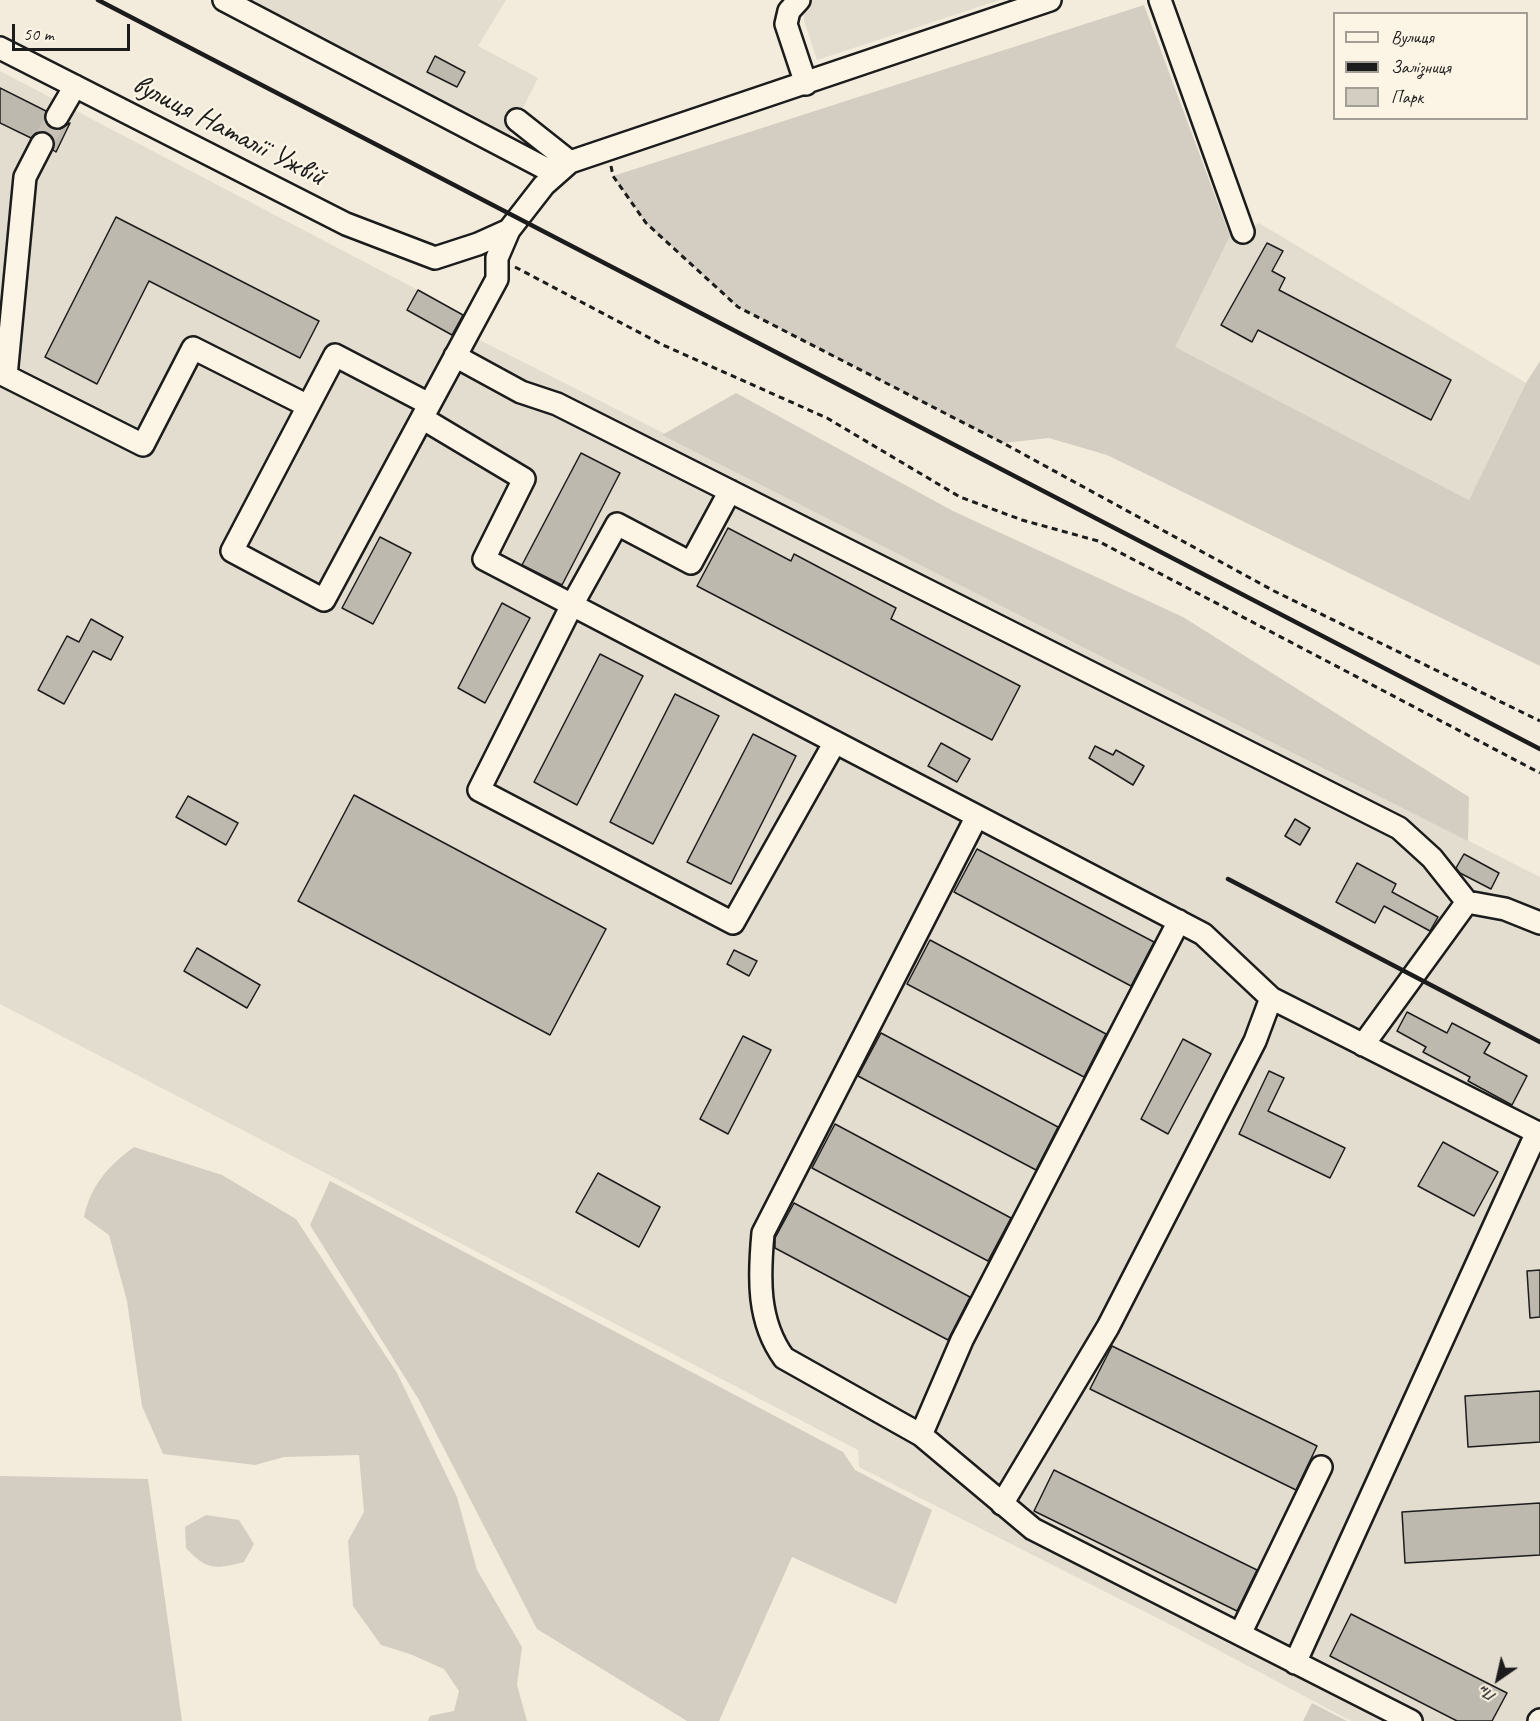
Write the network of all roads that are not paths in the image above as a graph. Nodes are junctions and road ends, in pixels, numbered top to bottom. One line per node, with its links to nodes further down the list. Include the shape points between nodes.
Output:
1 (224, 0): 11 (street)
2 (799, 0): 6 (street, via 789,11 786,24)
3 (1050, 0): 6 (street)
4 (1161, 0): 13 (street)
5 (0, 48): 7 (street, вулиця Наталії Ужвій)
6 (806, 84): 11 (street)
7 (75, 86): 8 (street); 12 (street, вулиця Наталії Ужвій, via 346,224 435,258)
8 (57, 117)
9 (517, 120): 11 (street)
10 (42, 144): 15 (street, via 26,177 6,376 143,445 193,348)
11 (563, 168): 12 (street, via 544,185)
12 (509, 230): 14 (street, via 497,258 501,281)
13 (1243, 232)
14 (455, 356): 16 (street); 17 (street, via 521,392 556,404)
15 (308, 406): 16 (street, via 335,355); 16 (street, via 232,551 324,600)
16 (426, 411): 18 (street, via 525,478 484,559)
17 (730, 491): 18 (street, via 692,563 617,524); 21 (street, via 1399,828 1432,858)
18 (572, 605): 19 (street); 19 (street, via 478,790 733,923)
19 (835, 742): 20 (street)
20 (977, 816): 22 (street); 27 (street, via 763,1233 760,1273 764,1317 784,1358)
21 (1467, 902): 23 (street, via 1504,909); 25 (street)
22 (1179, 921): 24 (street, via 1203,934); 27 (street, via 962,1340)
23 (1540, 923)
24 (1270, 998): 25 (street); 29 (street, via 1256,1041 1108,1327)
25 (1363, 1045): 26 (street)
26 (1539, 1133): 31 (street)
27 (921, 1435): 29 (street)
28 (1321, 1467): 30 (street)
29 (1002, 1504): 30 (street, via 1033,1529)
30 (1240, 1634): 31 (street)
31 (1295, 1663): 32 (street)
32 (1411, 1721)

